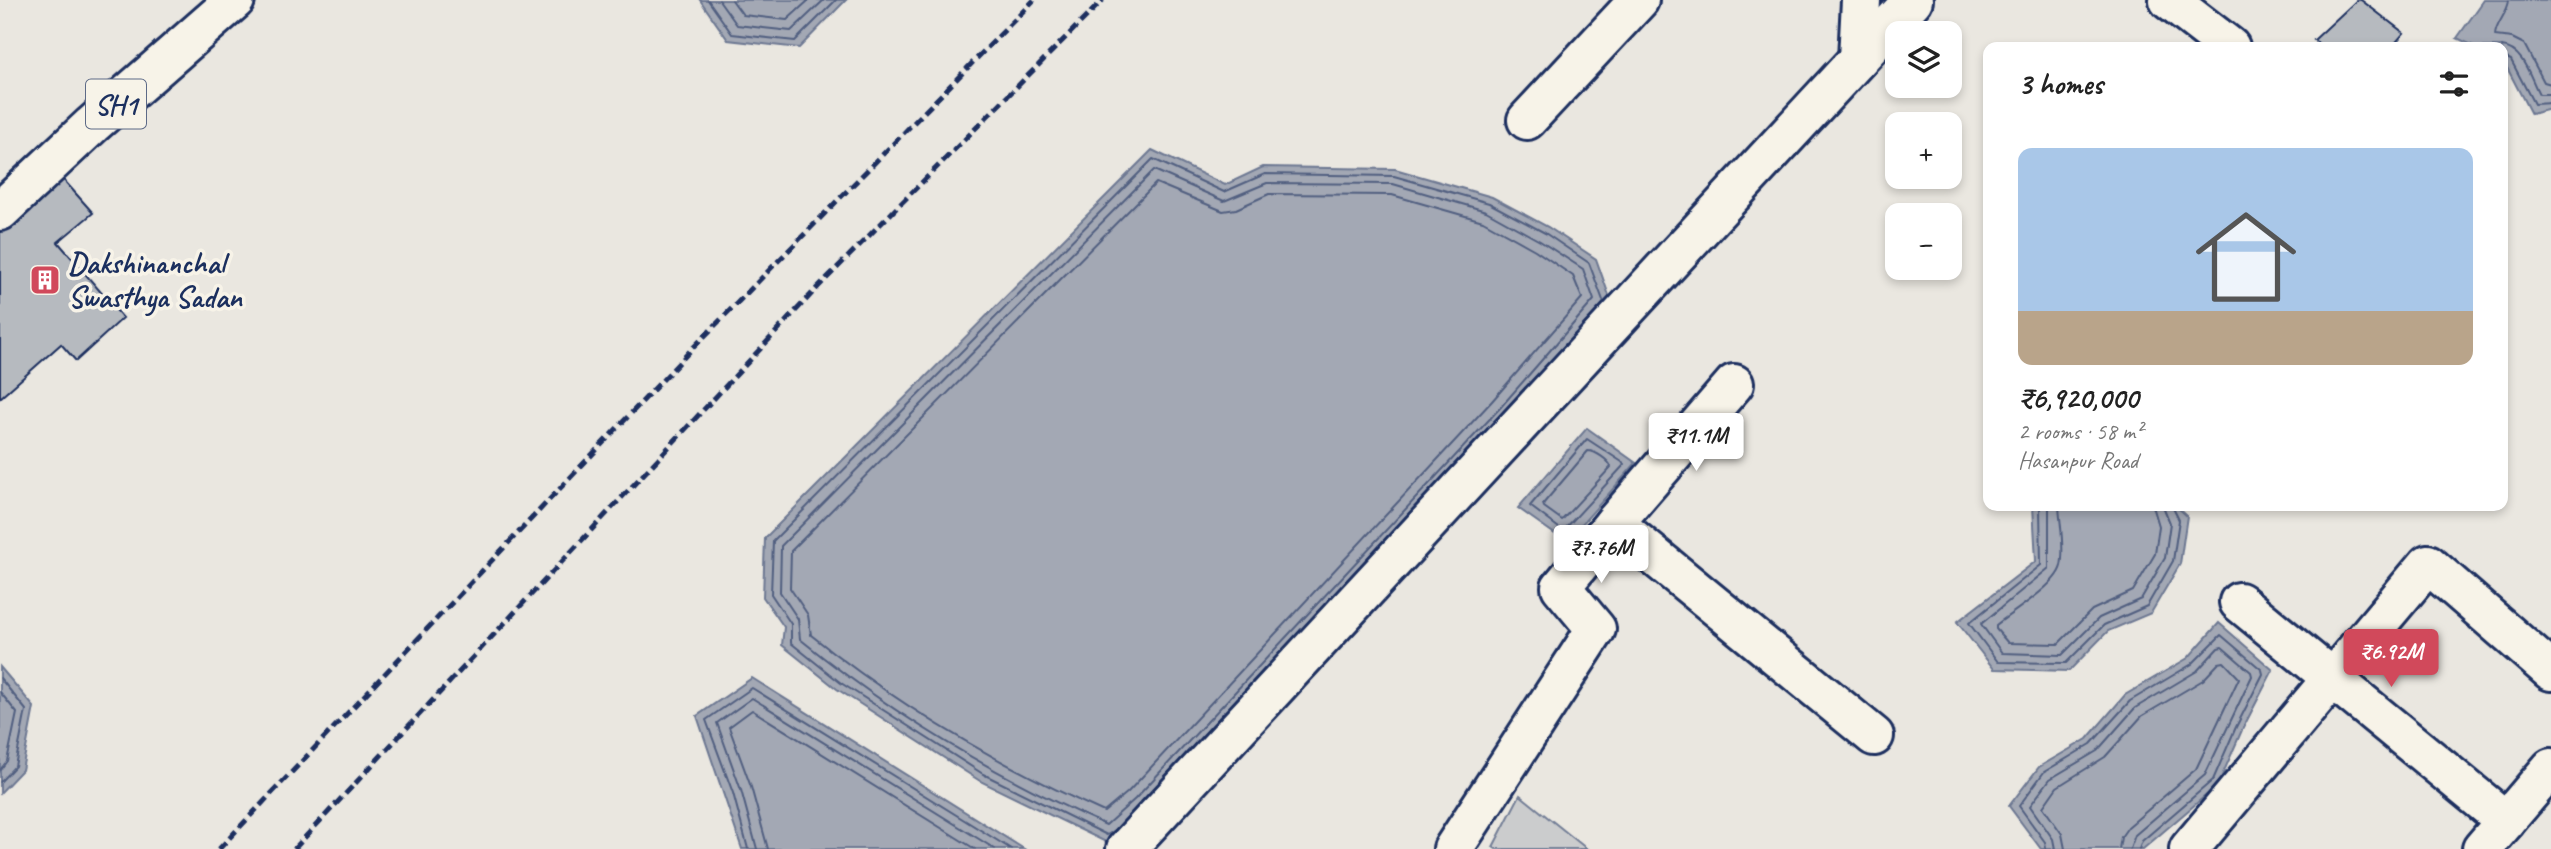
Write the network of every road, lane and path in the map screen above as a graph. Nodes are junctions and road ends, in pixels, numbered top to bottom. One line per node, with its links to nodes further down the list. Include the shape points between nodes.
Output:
1 (235, 0): 9 (street, SH1)
2 (1639, 0): 8 (street)
3 (1861, 0): 7 (street)
4 (1913, 0): 7 (street)
5 (2169, 0): 6 (street)
6 (2224, 42)
7 (1858, 59): 18 (street)
8 (1527, 120)
9 (0, 211)
10 (1734, 384): 11 (street)
11 (1614, 523): 15 (street); 19 (street, via 1561,587 1596,629)
12 (2239, 602): 14 (street)
13 (2551, 671): 14 (street, via 2428,564)
14 (2332, 678): 17 (street); 20 (street)
15 (1874, 736)
16 (2551, 768): 17 (street)
17 (2494, 835)
18 (1126, 849)
19 (1453, 849)
20 (2189, 849)

